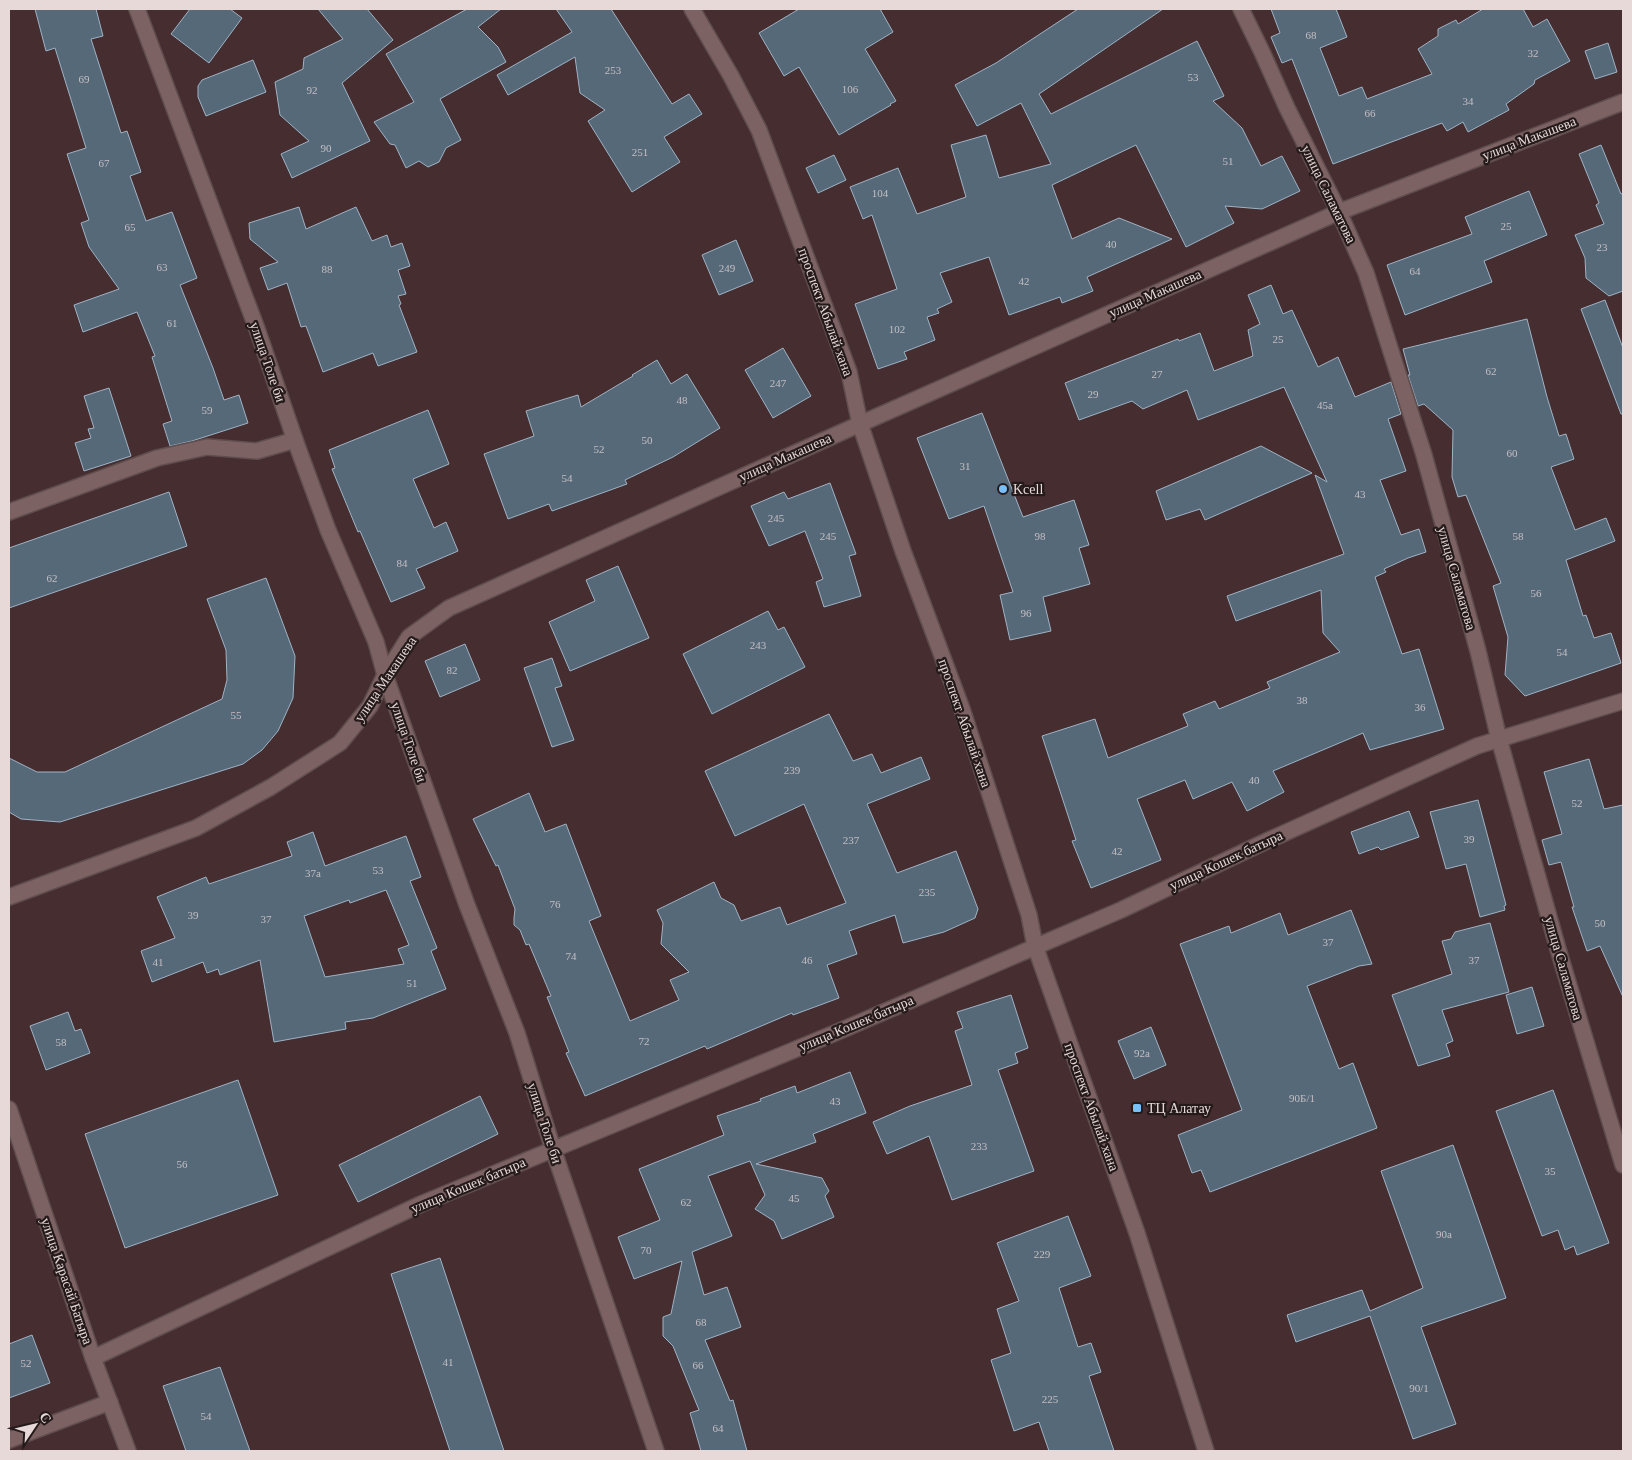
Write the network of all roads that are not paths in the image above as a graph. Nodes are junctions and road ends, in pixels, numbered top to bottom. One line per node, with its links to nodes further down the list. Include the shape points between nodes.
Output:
1 (137, 9): 7 (street, улица Толе би, via 257,329)
2 (692, 9): 6 (street, проспект Абылай хана, via 759,130 849,372)
3 (1241, 9): 5 (street, улица Саламатова)
4 (1623, 102): 5 (street, улица Макашева)
5 (1339, 212): 6 (street, улица Макашева); 11 (street, улица Саламатова, via 1366,273 1424,455)
6 (860, 424): 9 (street, улица Макашева, via 449,608 410,637); 13 (street, проспект Абылай хана, via 962,710 1029,915)
7 (295, 440): 8 (street, via 257,452 207,448 157,458); 9 (street, улица Толе би, via 328,530 376,642)
8 (9, 512)
9 (385, 675): 12 (street, улица Макашева, via 370,706 340,742 271,787 196,828); 15 (street, улица Толе би, via 467,905 517,1033)
10 (1623, 701): 11 (street, улица Кошек батыра)
11 (1499, 739): 13 (street, улица Кошек батыра, via 1477,746 1121,910); 16 (street, улица Саламатова)
12 (9, 897)
13 (1035, 946): 15 (street, улица Кошек батыра, via 835,1033); 22 (street, проспект Абылай хана, via 1137,1233)
14 (9, 1110): 17 (street, улица Карасай Батыра)
15 (553, 1148): 17 (street, улица Кошек батыра, via 421,1204); 21 (street, улица Толе би)
16 (1623, 1165)
17 (93, 1358): 18 (street, улица Карасай Батыра)
18 (110, 1402): 19 (street); 20 (street, улица Карасай Батыра)
19 (9, 1440)
20 (128, 1451)
21 (656, 1451)
22 (1206, 1451)

